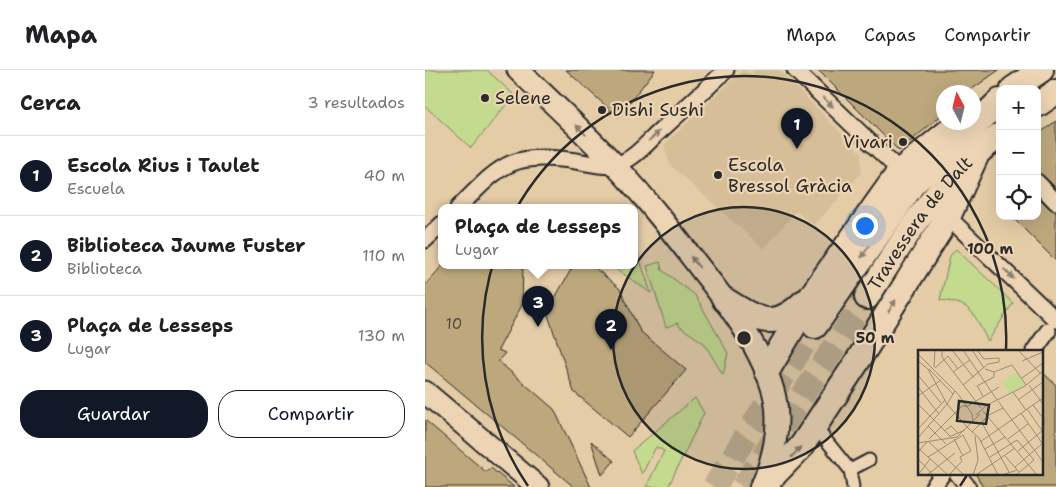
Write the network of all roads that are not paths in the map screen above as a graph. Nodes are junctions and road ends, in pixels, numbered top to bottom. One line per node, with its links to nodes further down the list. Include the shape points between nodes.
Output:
1 (518, 70): 13 (main road, one-way to 1)
2 (727, 70): 13 (street, one-way to 2, via 630,158)
3 (795, 70): 14 (street, one-way to 14)
4 (1041, 70): 5 (main road)
5 (1019, 85)
6 (1056, 92): 8 (main road)
7 (996, 97): 10 (main road)
8 (1041, 102)
9 (996, 103): 14 (main road, Travessera de Dalt)
10 (981, 106)
11 (952, 130): 14 (main road)
12 (996, 138): 18 (main road, Travessera de Dalt, via 962,167)
13 (615, 165): 17 (street, via 543,158 519,160 490,176); 23 (main road, one-way to 13)
14 (907, 177): 18 (main road); 21 (main road); 24 (main road, Travessera de Dalt, one-way to 24)
15 (1041, 186): 16 (street)
16 (1056, 202)
17 (461, 204)
18 (939, 209): 22 (main road, Travessera de Dalt, via 913,226); 25 (street, one-way to 25); 35 (main road, one-way to 18, via 801,447 857,362)
19 (438, 228): 20 (street)
20 (425, 240)
21 (814, 292): 23 (main road, via 793,313 777,319 749,315); 27 (main road)
22 (867, 297)
23 (725, 300): 27 (main road)
24 (815, 326)
25 (1052, 326): 26 (street)
26 (1035, 350)
27 (767, 371): 35 (main road, via 775,399 777,423 775,448)
28 (425, 392): 34 (main road)
29 (821, 434): 31 (street)
30 (869, 460): 31 (street)
31 (850, 470): 36 (street)
32 (942, 474): 37 (street)
33 (958, 474): 38 (street)
34 (538, 487)
35 (762, 487)
36 (853, 487)
37 (933, 487)
38 (968, 487)

